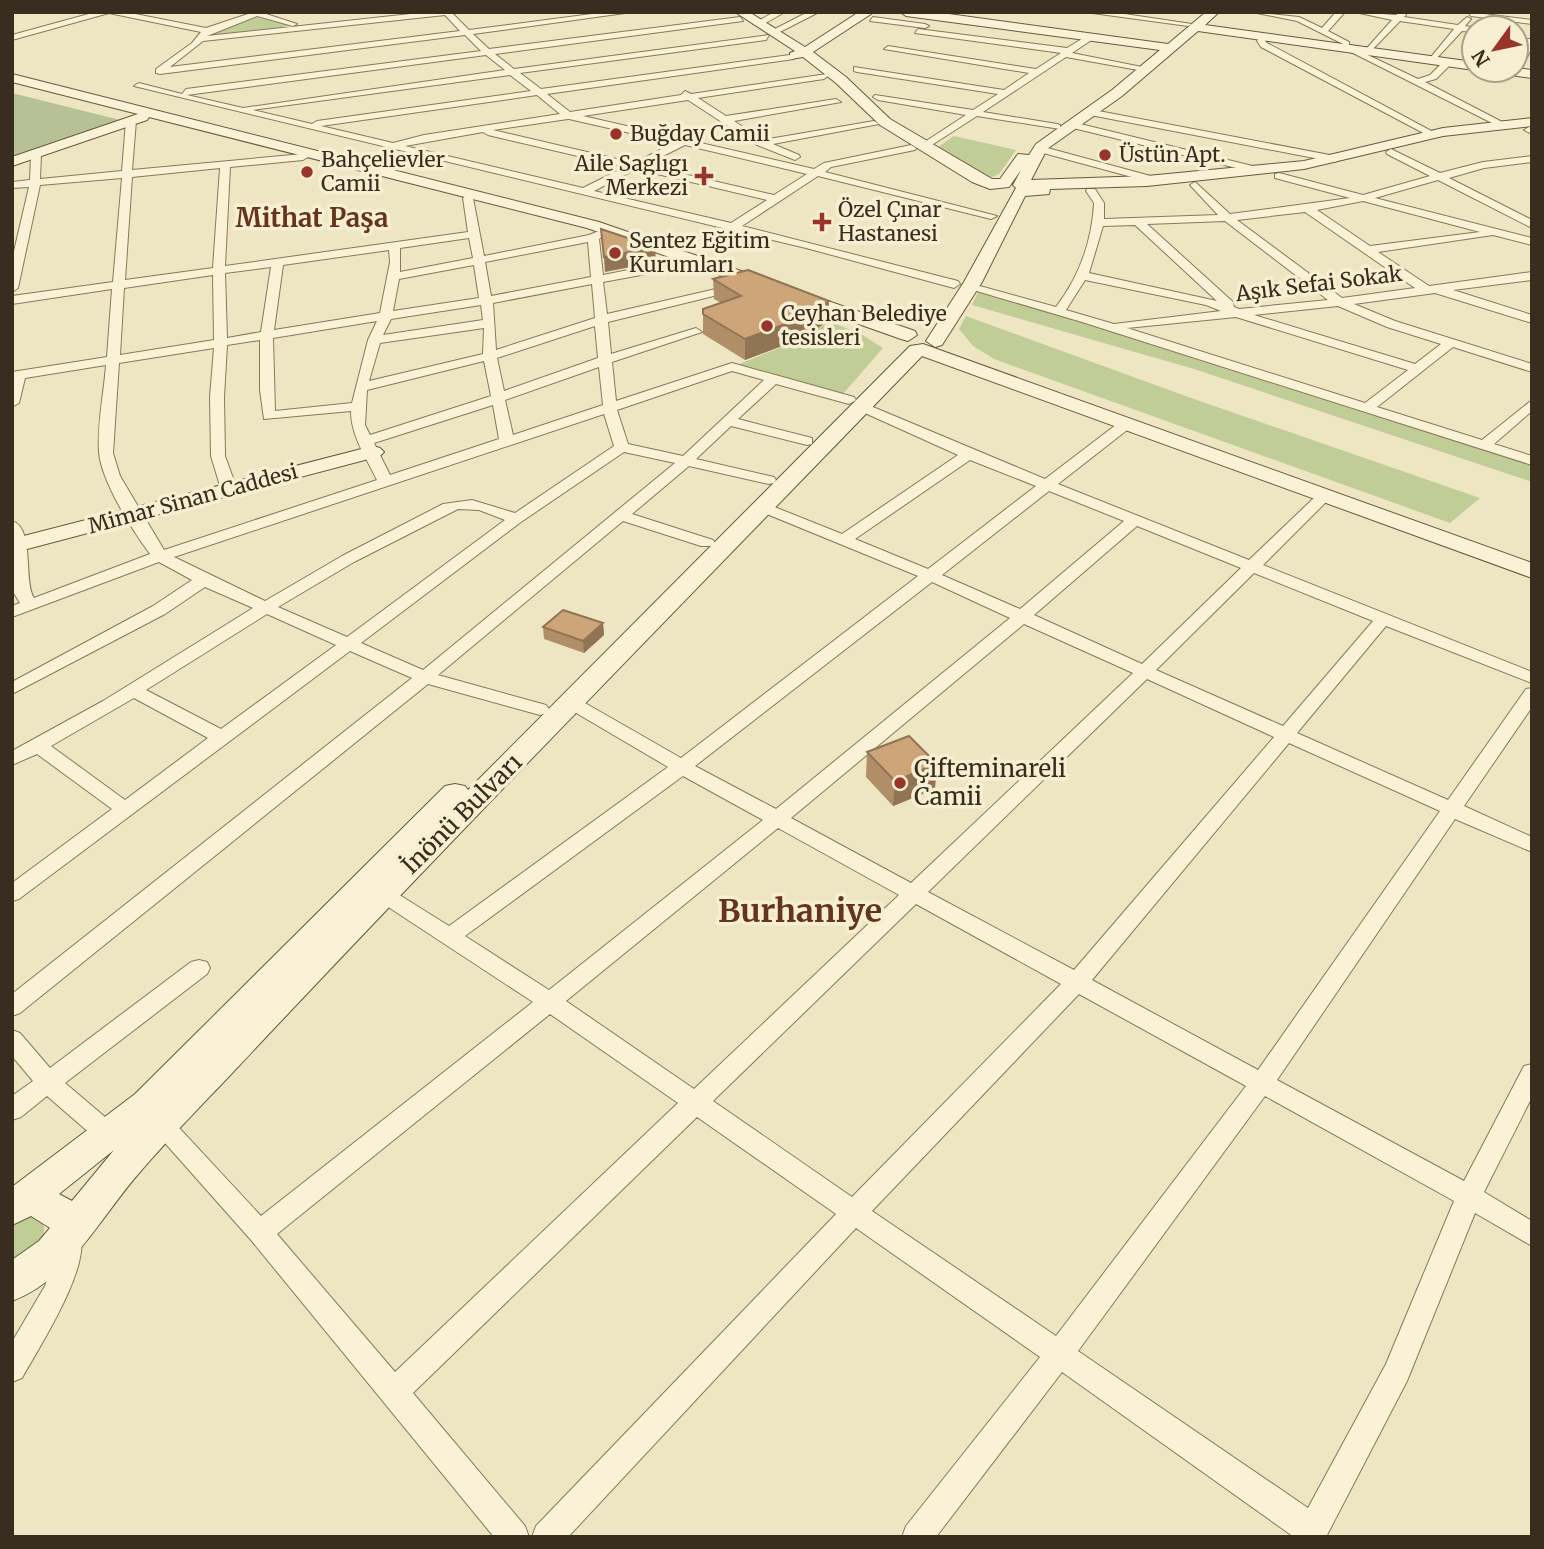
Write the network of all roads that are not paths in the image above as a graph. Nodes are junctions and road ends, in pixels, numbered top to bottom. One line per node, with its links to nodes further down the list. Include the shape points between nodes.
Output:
1 (94, 12): 41 (street)
2 (106, 12): 41 (street)
3 (112, 12): 36 (street)
4 (454, 12): 18 (street)
5 (561, 12): 25 (street)
6 (628, 12): 25 (street)
7 (781, 12): 28 (street)
8 (815, 12): 38 (street)
9 (854, 12): 52 (street)
10 (906, 12): 21 (street)
11 (1089, 12): 24 (street)
12 (1213, 12): 26 (street)
13 (1256, 12): 33 (street, via 1293,17)
14 (1341, 12): 33 (street)
15 (1359, 12): 22 (street)
16 (253, 13): 36 (street); 37 (street)
17 (437, 13): 18 (street); 37 (street)
18 (446, 13): 35 (street)
19 (1472, 13): 27 (street)
20 (740, 14): 28 (street); 38 (street); 39 (street)
21 (937, 14): 30 (street); 32 (street); 34 (street)
22 (1402, 15): 29 (street); 48 (street)
23 (870, 16): 32 (street); 52 (street)
24 (1116, 16): 26 (street)
25 (572, 19): 35 (street); 39 (street)
26 (1197, 22): 40 (street); 45 (street); 46 (street)
27 (1532, 22)
28 (757, 24): 38 (street)
29 (1460, 26)
30 (1013, 27): 34 (street); 43 (street)
31 (1460, 28): 56 (street)
32 (921, 29): 42 (street); 43 (street)
33 (1324, 31): 46 (street)
34 (1095, 33): 45 (street); 53 (street)
35 (466, 34): 50 (street); 51 (street)
36 (203, 35): 37 (street); 61 (street)
37 (305, 35): 50 (street)
38 (768, 35): 52 (street); 55 (street)
39 (601, 36): 51 (street); 55 (street)
40 (1265, 36): 46 (street); 96 (street, via 1264,45)
41 (12, 37)
42 (908, 37)
43 (993, 41): 47 (street); 53 (street)
44 (898, 43): 49 (street)
45 (1169, 46): 59 (street); 85 (street, via 1117,93)
46 (1348, 46): 48 (street); 56 (street); 71 (street)
47 (984, 48)
48 (1371, 48): 56 (street)
49 (888, 49): 57 (street); 60 (street)
50 (321, 52): 61 (street); 69 (street)
51 (487, 52): 62 (street); 69 (street)
52 (795, 52): 64 (street); 65 (street); 67 (street)
53 (1066, 53): 59 (street); 63 (street)
54 (975, 54): 57 (street)
55 (629, 55): 62 (street); 64 (street)
56 (1441, 60): 58 (street); 71 (street, via 1433,77)
57 (966, 61): 63 (street); 68 (street)
58 (1460, 62)
59 (1138, 66): 93 (street)
60 (858, 69): 67 (street); 68 (street)
61 (160, 71): 77 (street, via 139,86)
62 (512, 71): 69 (street); 75 (street)
63 (1038, 72): 76 (street)
64 (659, 75): 70 (street); 75 (street)
65 (824, 76): 79 (street); 90 (street)
66 (12, 78): 81 (street)
67 (841, 80): 100 (street)
68 (938, 81): 73 (street); 76 (street)
69 (348, 82): 77 (street); 84 (street)
70 (669, 82)
71 (1416, 82): 91 (street)
72 (12, 84): 81 (street)
73 (928, 88)
74 (679, 90): 79 (street)
75 (540, 92): 88 (street); 92 (street)
76 (1008, 93): 86 (street)
77 (178, 95): 84 (street)
78 (919, 95): 83 (street)
79 (689, 97): 88 (street); 89 (street)
80 (878, 97): 83 (street)
81 (92, 101): 87 (street)
82 (836, 102): 89 (street)
83 (909, 102): 86 (street)
84 (240, 110): 92 (street)
85 (1088, 112): 93 (street); 106 (street)
86 (978, 113): 93 (street); 100 (street)
87 (135, 115): 104 (street); 105 (street); 113 (street); 164 (street, via 629,235)
88 (569, 116): 95 (street); 97 (street)
89 (726, 119): 98 (street)
90 (874, 124): 98 (street); 100 (street)
91 (1503, 125): 94 (street); 96 (street)
92 (310, 126): 99 (street)
93 (1064, 126): 101 (street); 112 (street); 120 (street, via 1032,145)
94 (1531, 128): 103 (street, via 1458,136)
95 (479, 130): 99 (street); 109 (street)
96 (1432, 134): 106 (street)
97 (683, 142): 102 (street); 109 (street)
98 (762, 143): 102 (street); 111 (street)
99 (393, 146): 122 (street)
100 (918, 147): 111 (street); 120 (street, via 964,181)
101 (1040, 149): 116 (street); 120 (street)
102 (722, 150): 111 (street)
103 (1391, 152): 114 (street); 115 (street)
104 (36, 154): 108 (street); 117 (street)
105 (303, 158): 110 (street); 123 (street)
106 (1335, 159): 112 (street)
107 (1532, 159): 115 (street, via 1483,165)
108 (12, 162)
109 (635, 166): 122 (street); 124 (street)
110 (225, 167): 113 (street); 142 (street)
111 (820, 170): 124 (street); 127 (street)
112 (1257, 170): 116 (street)
113 (128, 175): 117 (street); 148 (street)
114 (1279, 176): 119 (street); 125 (street)
115 (1440, 177): 125 (street); 132 (street)
116 (1154, 180): 120 (street)
117 (35, 183): 118 (street); 150 (street)
118 (12, 185)
119 (1195, 185): 121 (street); 128 (street)
120 (1012, 188): 121 (street); 127 (street); 149 (street)
121 (1091, 191): 130 (street, via 1099,204)
122 (583, 192): 131 (street)
123 (468, 198): 134 (street); 135 (street)
124 (774, 198): 131 (street)
125 (1364, 199): 126 (street); 133 (street)
126 (1308, 209): 128 (street); 138 (street)
127 (991, 216): 149 (street)
128 (1227, 218): 129 (street); 154 (street)
129 (1138, 222): 130 (street); 156 (street)
130 (1097, 223): 143 (street)
131 (732, 227): 149 (street)
132 (1532, 227): 133 (street)
133 (1497, 233): 136 (street); 138 (street)
134 (475, 234): 137 (street); 139 (street)
135 (596, 236): 139 (street); 141 (street); 146 (street)
136 (1532, 242)
137 (394, 246): 140 (street); 145 (street)
138 (1368, 250): 151 (street)
139 (480, 262): 145 (street); 153 (street)
140 (278, 263): 142 (street); 163 (street, via 279,282)
141 (684, 263): 146 (street); 147 (street)
142 (219, 272): 148 (street); 166 (street)
143 (1081, 275): 155 (street, via 1076,291); 156 (street, via 1209,302)
144 (1532, 276): 151 (street, Aşık Sefai Sokak)
145 (393, 277): 157 (street)
146 (598, 281): 153 (street); 159 (street)
147 (742, 285): 159 (street); 164 (street)
148 (118, 286): 152 (street); 169 (street)
149 (962, 286): 155 (street); 164 (street); 164 (street)
150 (12, 288)
151 (1431, 290): 154 (street, Aşık Sefai Sokak); 158 (street)
152 (12, 300)
153 (486, 300): 157 (street); 160 (street)
154 (1339, 302): 156 (street, Aşık Sefai Sokak); 167 (street)
155 (1059, 311): 161 (street)
156 (1237, 313): 161 (street, Aşık Sefai Sokak); 172 (street)
157 (386, 316): 163 (street); 165 (street)
158 (1532, 319)
159 (600, 320): 168 (street); 170 (street)
160 (490, 323): 165 (street); 168 (street)
161 (1110, 326): 182 (street)
162 (696, 332): 170 (street)
163 (267, 336): 166 (street); 180 (street, via 264,382 269,416)
164 (918, 338): 178 (street, İnönü Bulvarı); 184 (street); 206 (street)
165 (374, 340): 175 (street)
166 (221, 343): 169 (street); 195 (street, via 218,456)
167 (1451, 343): 171 (street); 172 (street)
168 (490, 356): 175 (street); 176 (street)
169 (113, 360): 173 (street); 198 (street, via 106,453)
170 (604, 360): 176 (street); 181 (street)
171 (1532, 368)
172 (1418, 369): 182 (street)
173 (15, 375): 177 (street)
174 (774, 379): 178 (street); 181 (street, via 732,367); 183 (street)
175 (361, 387): 180 (street)
176 (498, 397): 186 (street); 187 (street)
177 (12, 403)
178 (855, 403): 185 (street, İnönü Bulvarı); 190 (street); 196 (street, İnönü Bulvarı)
179 (1532, 404): 188 (street)
180 (358, 406): 187 (street, via 358,425)
181 (610, 408): 186 (street); 189 (street)
182 (1368, 408): 188 (street)
183 (728, 421): 185 (street); 192 (street)
184 (1126, 425): 194 (street); 197 (street)
185 (807, 441): 196 (street, İnönü Bulvarı)
186 (507, 443): 193 (street)
187 (369, 446): 193 (street); 195 (street, Mimar Sinan Caddesi)
188 (1484, 446): 191 (street)
189 (622, 447): 192 (street); 200 (street)
190 (970, 454): 194 (street); 203 (street)
191 (1532, 461)
192 (685, 462): 196 (street); 199 (street)
193 (386, 483): 205 (street)
194 (1046, 484): 201 (street); 209 (street)
195 (229, 489): 198 (street, Mimar Sinan Caddesi)
196 (765, 494): 203 (street); 204 (street, İnönü Bulvarı); 223 (street, İnönü Bulvarı)
197 (1323, 497): 207 (street); 208 (street)
198 (134, 514): 202 (street, Mimar Sinan Caddesi); 205 (street)
199 (620, 515): 204 (street); 218 (street)
200 (516, 519): 212 (street, via 491,508 464,504 379,542); 216 (street)
201 (1135, 520): 207 (street); 214 (street)
202 (15, 539): 211 (street, via 20,589)
203 (845, 539): 209 (street)
204 (707, 543): 224 (street, İnönü Bulvarı)
205 (160, 556): 210 (street); 211 (street)
206 (1532, 560)
207 (1252, 566): 215 (street); 217 (street)
208 (1532, 571)
209 (929, 575): 214 (street); 229 (street)
210 (204, 580): 212 (street); 220 (street, via 159,610)
211 (30, 605): 213 (street)
212 (264, 607): 216 (street); 221 (street)
213 (12, 612)
214 (1023, 617): 217 (street); 232 (street)
215 (1383, 619): 219 (street); 225 (street)
216 (349, 642): 218 (street); 226 (street)
217 (1145, 671): 225 (street); 234 (street)
218 (424, 677): 224 (street); 241 (street)
219 (1532, 678)
220 (12, 689)
221 (133, 690): 226 (street); 227 (street)
222 (1532, 693): 231 (street)
223 (572, 703): 229 (street); 236 (street, İnönü Bulvarı)
224 (540, 709): 249 (street, İnönü Bulvarı, via 147,1104)
225 (1284, 735): 231 (street); 239 (street)
226 (222, 738): 230 (street)
227 (38, 746): 228 (street); 230 (street)
228 (12, 759)
229 (682, 767): 232 (street); 237 (street)
230 (126, 810): 235 (street)
231 (1449, 810): 233 (street); 245 (street)
232 (778, 819): 234 (street); 240 (street)
233 (1532, 845)
234 (913, 893): 239 (street); 246 (street)
235 (12, 894)
236 (383, 894): 237 (street); 248 (street, İnönü Bulvarı)
237 (449, 937): 240 (street)
238 (199, 968): 244 (street)
239 (1077, 982): 245 (street); 252 (street)
240 (550, 1001): 246 (street); 253 (street)
241 (12, 1007)
242 (12, 1039): 244 (street)
243 (1532, 1073): 250 (street)
244 (48, 1083): 247 (street); 249 (street)
245 (1261, 1084): 250 (street); 257 (street)
246 (694, 1104): 252 (street); 259 (street)
247 (12, 1110)
248 (161, 1125): 253 (street); 254 (street, İnönü Bulvarı)
249 (109, 1135): 251 (street, İnönü Bulvarı)
250 (1469, 1196): 255 (street); 260 (street, via 1396,1372)
251 (17, 1198): 254 (street, via 61,1212)
252 (855, 1212): 257 (street); 262 (street)
253 (260, 1232): 259 (street)
254 (72, 1233): 256 (street, İnönü Bulvarı); 258 (street, via 57,1290)
255 (1532, 1235)
256 (12, 1283)
257 (1058, 1356): 260 (street); 263 (street)
258 (12, 1369)
259 (394, 1392): 261 (street)
260 (1311, 1533)
261 (514, 1537)
262 (547, 1537)
263 (917, 1537)

